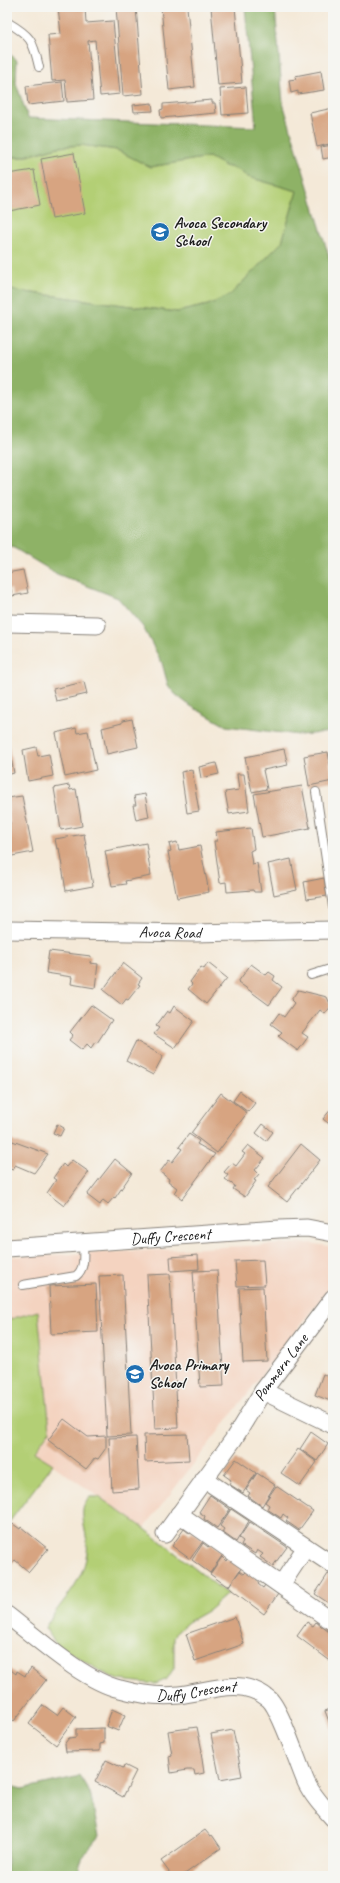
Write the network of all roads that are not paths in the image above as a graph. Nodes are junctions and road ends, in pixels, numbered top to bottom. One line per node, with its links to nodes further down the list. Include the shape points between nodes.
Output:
1 (7, 22): 2 (lane, via 29,36)
2 (39, 67)
3 (7, 623): 4 (street)
4 (97, 625)
5 (316, 792): 6 (lane)
6 (333, 907)
7 (7, 930): 8 (street, Avoca Road, via 194,933)
8 (333, 930)
9 (333, 968): 10 (lane)
10 (311, 974)
11 (333, 1233): 12 (street, Duffy Crescent, via 307,1228 279,1229)
12 (82, 1242): 13 (street, Duffy Crescent); 14 (lane, via 83,1263 80,1273 76,1276)
13 (7, 1248)
14 (23, 1285)
15 (333, 1298): 16 (street, Pommern Lane)
16 (263, 1391): 17 (street); 18 (street, Pommern Lane)
17 (333, 1424)
18 (204, 1479): 19 (street, Pommern Lane); 21 (street)
19 (180, 1514): 20 (street, Pommern Lane); 23 (street)
20 (165, 1534)
21 (306, 1547): 22 (street); 23 (street)
22 (333, 1565)
23 (281, 1585): 25 (street)
24 (7, 1615): 26 (street, Duffy Crescent, via 82,1672 118,1689 145,1694 178,1695 226,1685 240,1685 265,1696 271,1700 280,1718 309,1788)
25 (333, 1622)
26 (333, 1818)

